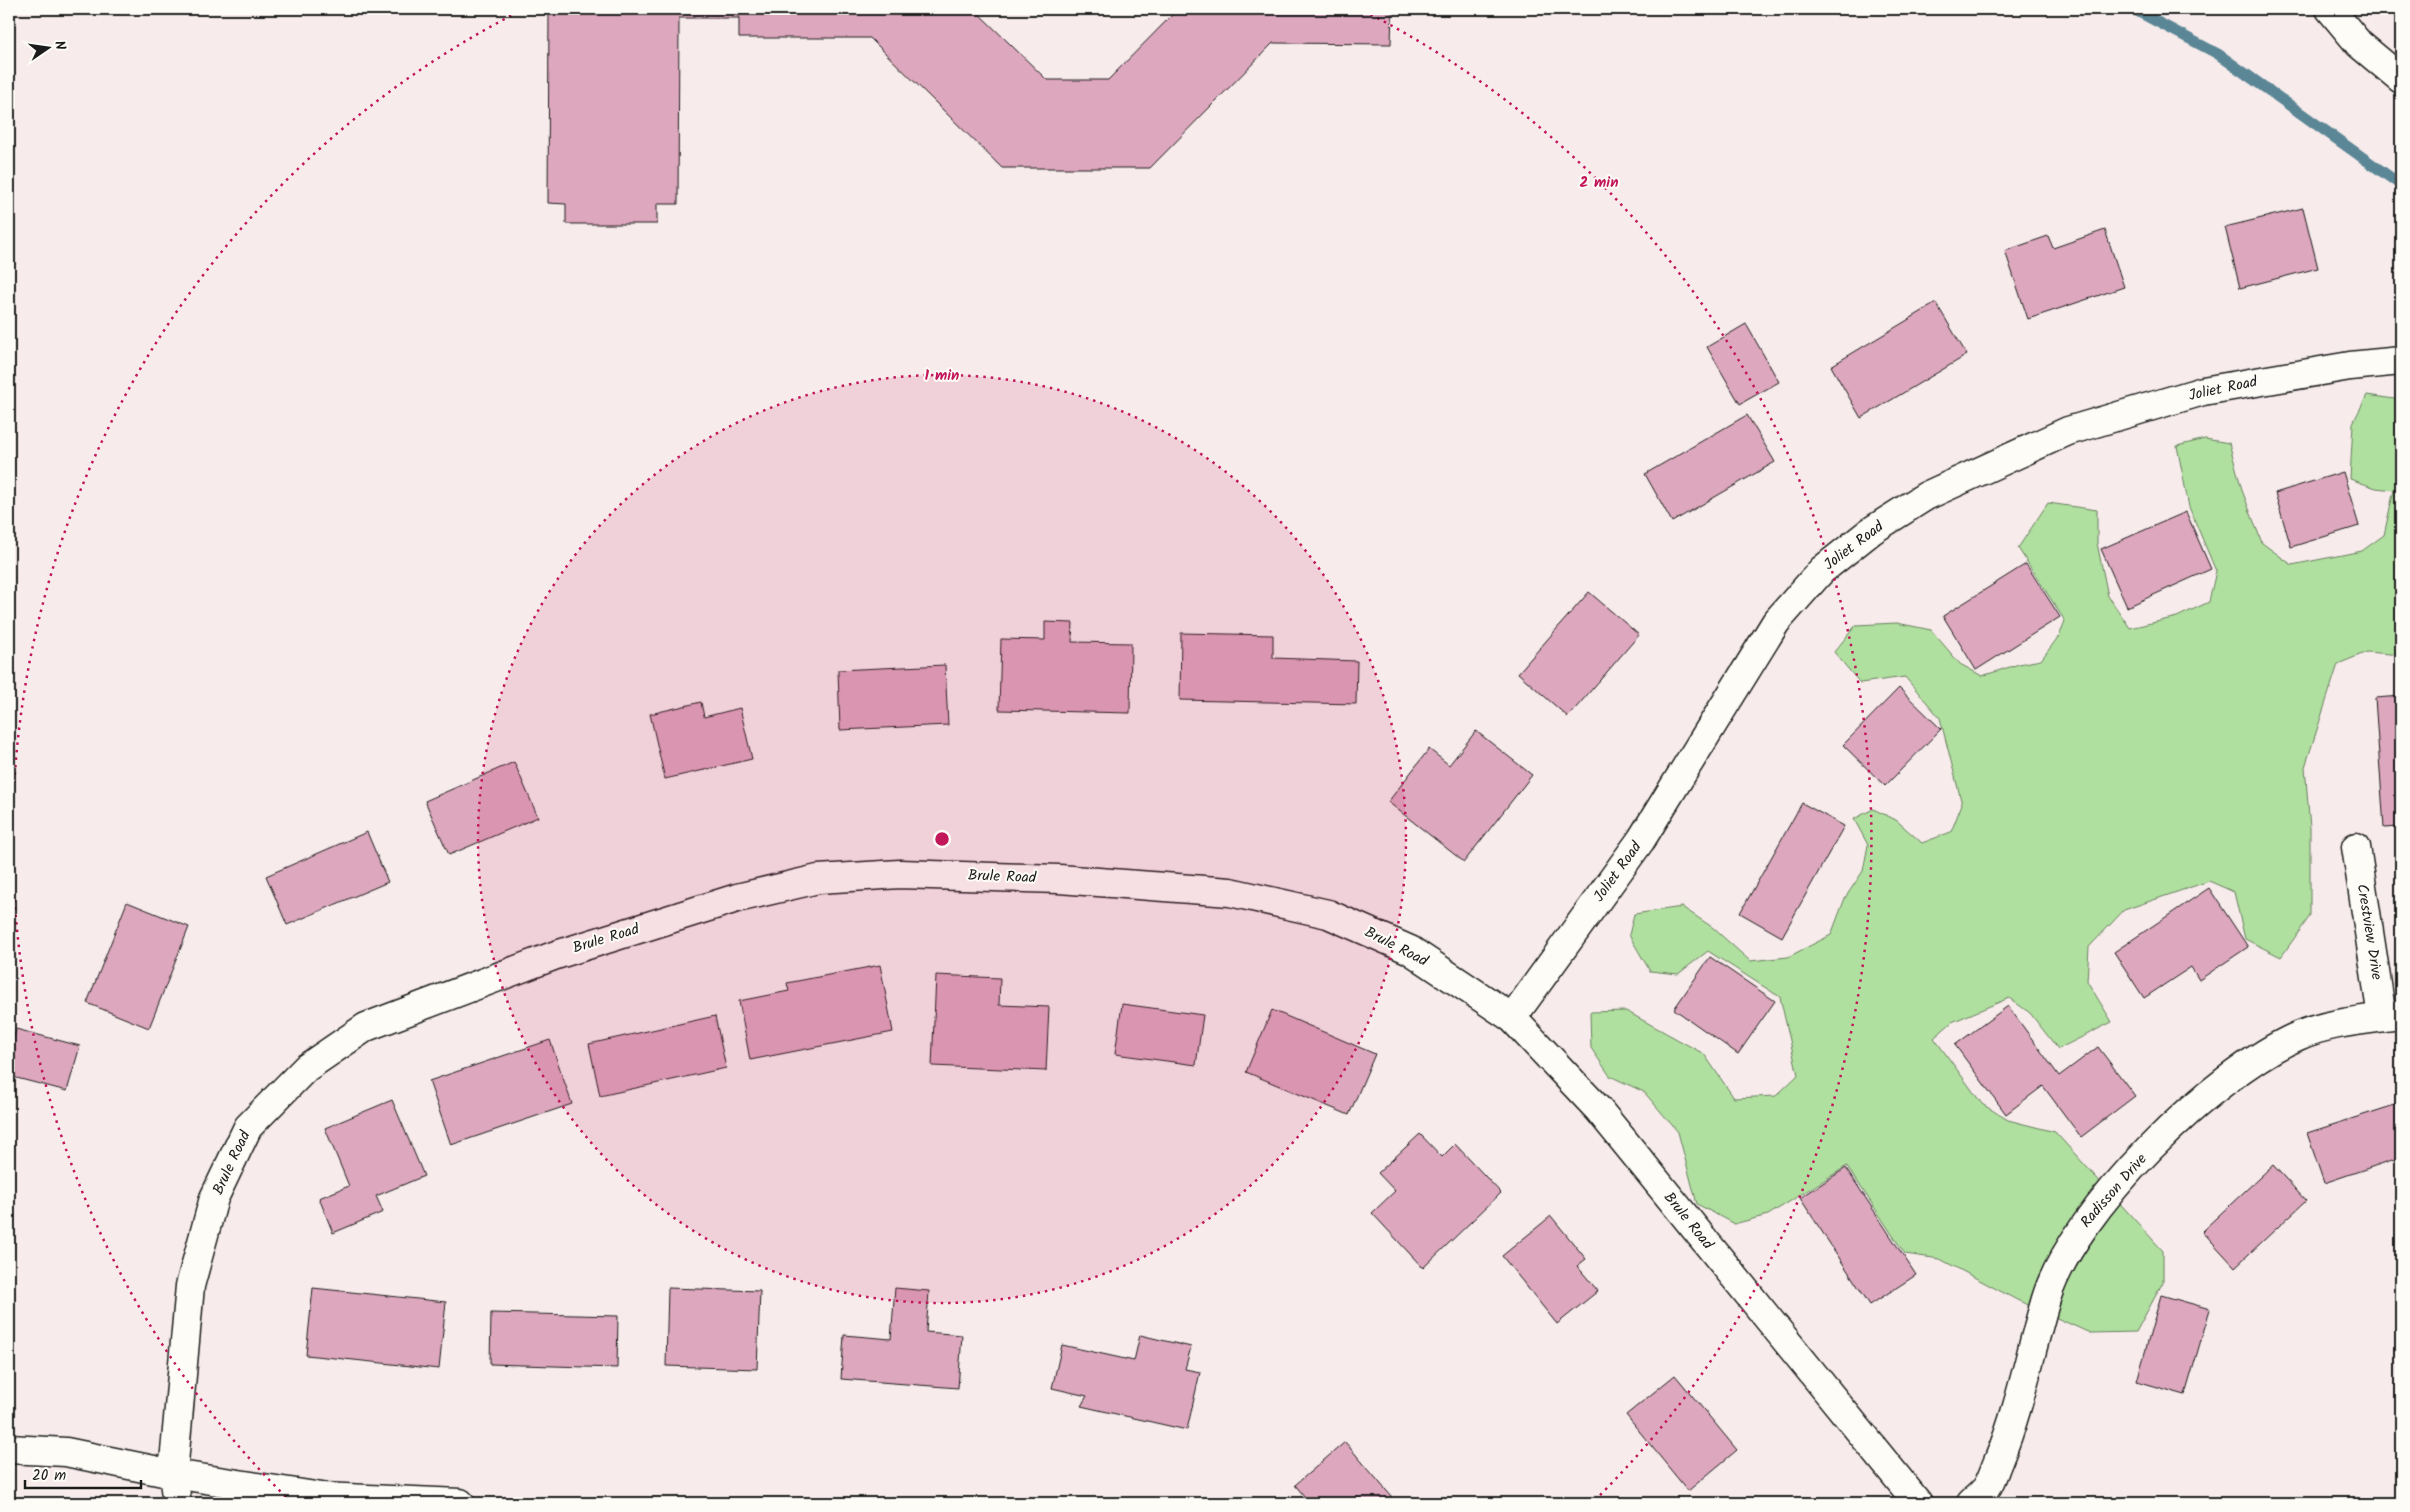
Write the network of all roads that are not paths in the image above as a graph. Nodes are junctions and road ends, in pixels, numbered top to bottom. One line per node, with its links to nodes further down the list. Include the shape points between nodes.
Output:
1 (2330, 9): 2 (street, via 2359,44)
2 (2401, 79)
3 (2401, 361): 6 (street, Joliet Road, via 2350,366 2203,391 2068,431 1926,496 1871,531 1822,570 1776,622 1641,840)
4 (2356, 847): 5 (street, Crestview Drive)
5 (2392, 1016): 12 (street, Radisson Drive, via 2341,1023 2298,1036 2250,1063 2191,1109 2122,1177 2075,1237 2047,1296 2007,1439 1987,1487)
6 (1512, 1018): 8 (street, Brule Road, via 1410,950 1328,914 1230,892 1059,879 900,874 818,879 737,898 556,955 366,1027 306,1068 248,1127 214,1198 190,1286); 11 (street, Brule Road, via 1598,1109)
7 (9, 1449): 8 (street, via 66,1452)
8 (173, 1474): 9 (street, Brule Road); 10 (street, via 322,1497)
9 (177, 1503)
10 (460, 1503)
11 (1918, 1503)
12 (1971, 1503)

